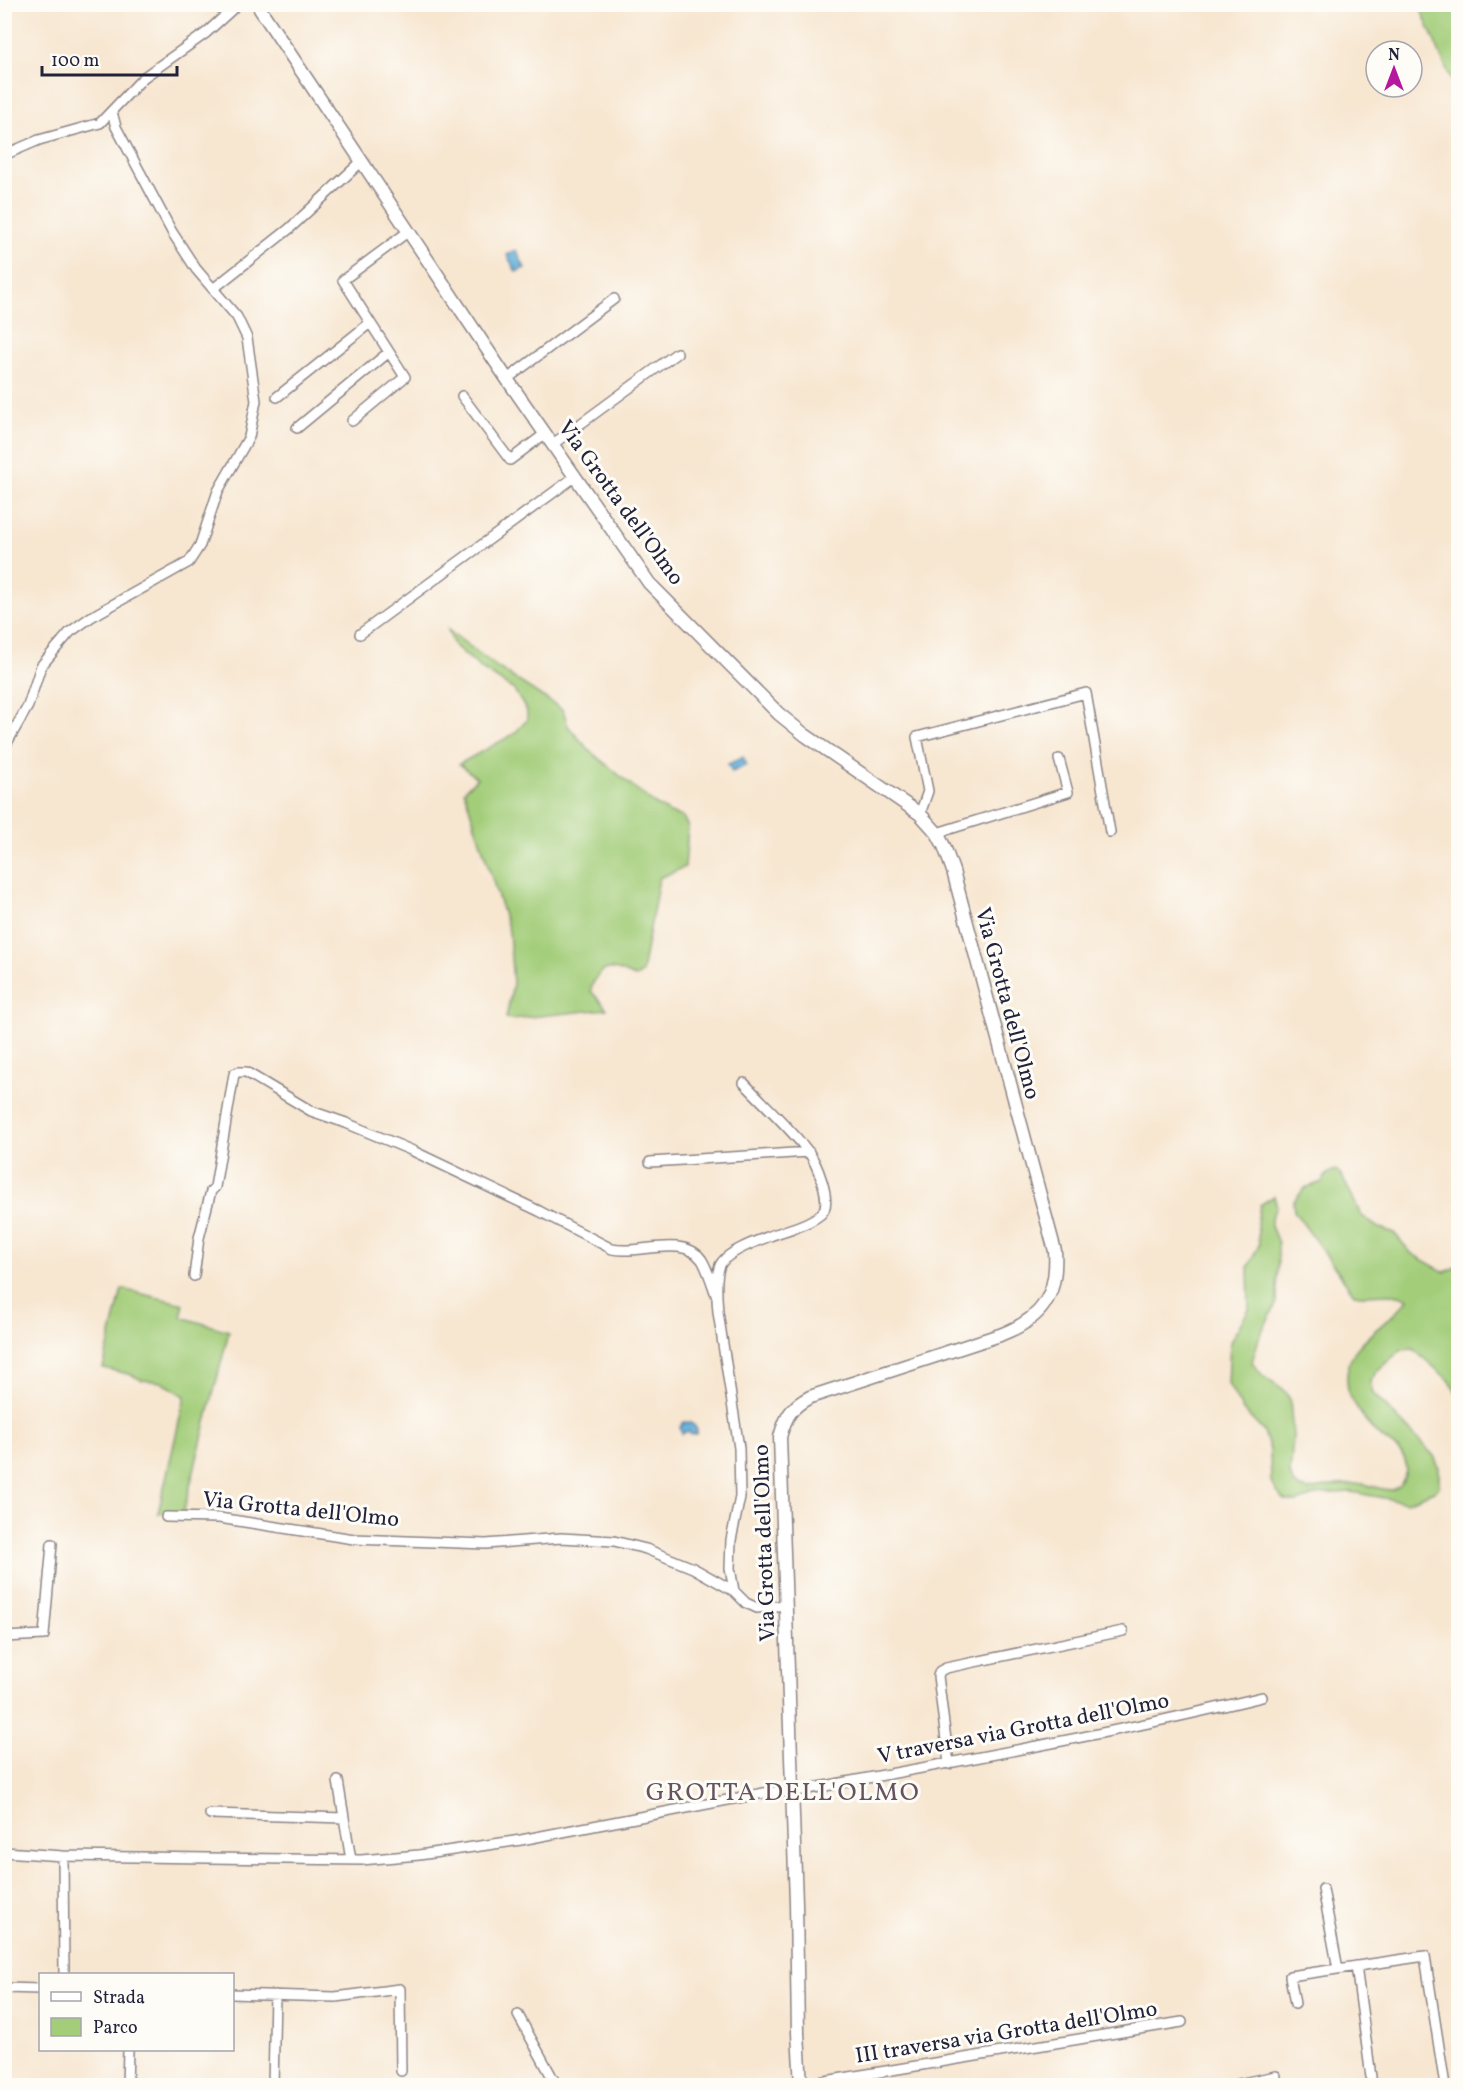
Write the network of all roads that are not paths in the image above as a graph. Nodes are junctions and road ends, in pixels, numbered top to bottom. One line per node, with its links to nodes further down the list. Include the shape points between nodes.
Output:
1 (238, 4): 3 (street, via 206,33 144,77)
2 (260, 4): 5 (street, Via Grotta dell'Olmo)
3 (112, 112): 4 (street, via 100,123 39,140); 7 (street, via 116,128 172,231)
4 (4, 155)
5 (361, 162): 6 (street, Via Grotta dell'Olmo); 7 (street, via 290,229)
6 (409, 231): 9 (street, via 343,280); 12 (street, Via Grotta dell'Olmo)
7 (213, 289): 21 (street, via 237,317 247,338 256,401 249,437 218,491 200,545 189,562 70,632 41,666 28,706)
8 (614, 299): 12 (street)
9 (370, 323): 10 (street); 14 (street)
10 (389, 352): 15 (street, via 405,377); 16 (street)
11 (677, 353): 18 (street)
12 (507, 379): 17 (street, Via Grotta dell'Olmo)
13 (462, 396): 17 (street, via 510,460)
14 (277, 397)
15 (352, 421)
16 (297, 428)
17 (546, 433): 18 (street, Via Grotta dell'Olmo)
18 (553, 444): 19 (street, Via Grotta dell'Olmo)
19 (576, 476): 20 (street); 23 (street, Via Grotta dell'Olmo, via 649,583 779,714)
20 (360, 634)
21 (4, 748)
22 (1059, 759): 25 (street, via 1068,792)
23 (920, 814): 24 (street, via 928,791 917,737 1086,693); 25 (street, Via Grotta dell'Olmo)
24 (1110, 832)
25 (937, 833): 34 (street, Via Grotta dell'Olmo, via 953,871 1055,1251 1056,1270 1044,1305 1016,1329 795,1405 780,1437)
26 (744, 1083): 27 (street)
27 (809, 1152): 28 (street); 30 (street, via 823,1183 822,1213 737,1250 722,1262)
28 (650, 1162)
29 (194, 1276): 30 (street, via 199,1238 215,1187 234,1074 246,1072 311,1112 413,1151 612,1249 665,1246 689,1250 703,1261)
30 (716, 1294): 33 (street, Via Grotta dell'Olmo, via 739,1448 740,1497 730,1568)
31 (166, 1517): 33 (street, Via Grotta dell'Olmo, via 219,1518 354,1539 486,1544 561,1538 614,1541 693,1568)
32 (52, 1544): 36 (street, via 44,1635)
33 (734, 1591): 34 (street, via 757,1608)
34 (786, 1605): 40 (street, Via Grotta dell'Olmo)
35 (1123, 1631): 38 (street, via 940,1671)
36 (4, 1637)
37 (1262, 1697): 38 (street, V traversa via Grotta dell'Olmo)
38 (949, 1764): 40 (street, V traversa via Grotta dell'Olmo)
39 (338, 1781): 42 (street)
40 (792, 1792): 45 (street, V traversa via Grotta dell'Olmo, via 768,1792 521,1840); 64 (street, Via Grotta dell'Olmo)
41 (210, 1814): 42 (street)
42 (344, 1818): 45 (street)
43 (4, 1852): 44 (street, V traversa via Grotta dell'Olmo)
44 (63, 1856): 45 (street, V traversa via Grotta dell'Olmo); 49 (street)
45 (351, 1860)
46 (1323, 1889): 48 (street)
47 (1356, 1966): 48 (street); 60 (street); 66 (street, via 1425,1956)
48 (1338, 1969): 54 (street, via 1290,1976)
49 (64, 1973)
50 (4, 1988): 51 (street)
51 (39, 1989)
52 (234, 1994): 53 (street)
53 (275, 1995): 58 (street, via 335,1997 400,1989); 62 (street)
54 (1295, 2004)
55 (518, 2015): 63 (street)
56 (1182, 2022): 64 (street, III traversa via Grotta dell'Olmo)
57 (128, 2051): 61 (street)
58 (401, 2071)
59 (1276, 2076): 65 (street)
60 (1371, 2077)
61 (127, 2085)
62 (273, 2085)
63 (556, 2085)
64 (801, 2085)
65 (1228, 2085)
66 (1445, 2085)

